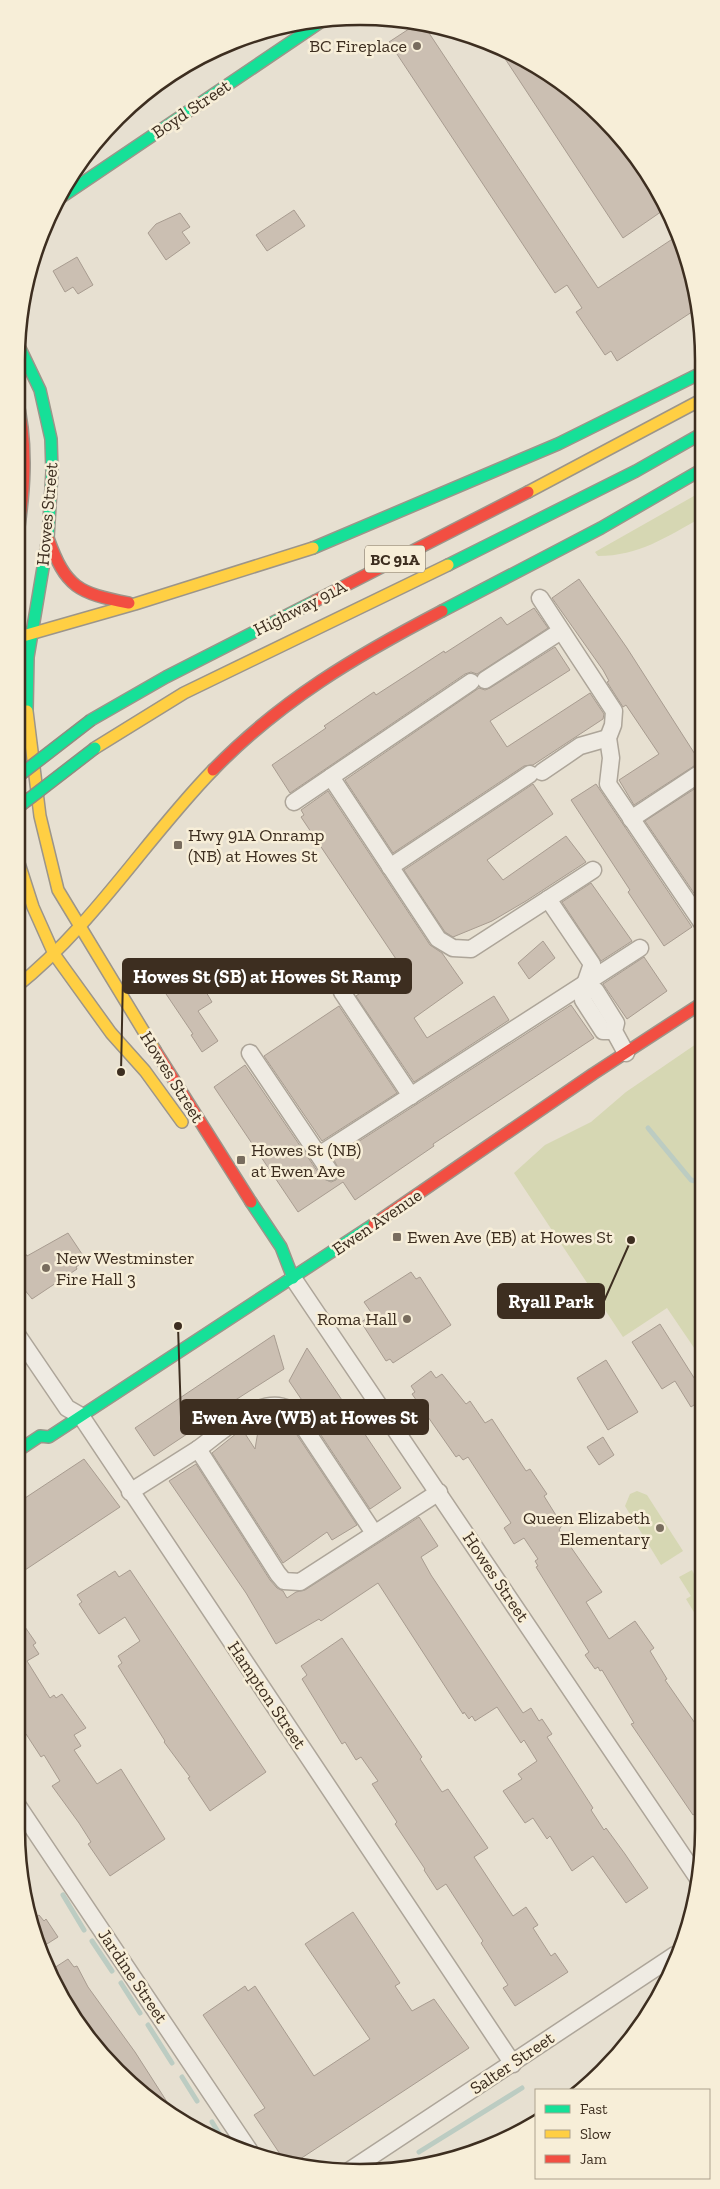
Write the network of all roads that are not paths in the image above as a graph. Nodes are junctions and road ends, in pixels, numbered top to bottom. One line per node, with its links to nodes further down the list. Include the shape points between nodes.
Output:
1 (311, 29): 2 (main road, Boyd Street)
2 (71, 191)
3 (25, 359): 8 (main road, Howes Street, via 40,390 51,439)
4 (695, 376): 10 (main road, via 558,444 312,548)
5 (695, 403): 15 (main road, Highway 91A / BC 91A, bridge, via 166,677 91,720)
6 (695, 437): 18 (main road, Highway 91A / BC 91A, bridge, via 544,518 184,693 95,748)
7 (695, 474): 26 (main road, via 648,503 362,654 280,709 236,746)
8 (48, 538): 10 (main road, via 58,566 74,587 91,596); 12 (main road, Howes Street)
9 (540, 598): 11 (street)
10 (135, 604): 12 (main road)
11 (561, 631): 14 (street, via 614,712 614,725); 16 (street)
12 (32, 633): 13 (main road); 26 (main road, Howes Street, via 28,657 27,721 32,773 58,890)
13 (25, 635)
14 (608, 738): 20 (street, via 608,784); 21 (street, via 580,746)
15 (25, 771)
16 (331, 777): 19 (street); 21 (street)
17 (695, 777): 20 (street)
18 (25, 802)
19 (294, 802)
20 (631, 819): 25 (street)
21 (390, 866): 24 (street, via 438,939 453,948 470,949)
22 (593, 870): 24 (street)
23 (25, 883): 28 (main road, Howes Street)
24 (548, 899): 30 (street, via 592,964)
25 (695, 902)
26 (79, 928): 28 (main road); 40 (main road, Howes Street, via 281,1247)
27 (640, 948): 30 (street)
28 (54, 954): 29 (main road); 36 (main road, Howes Street)
29 (25, 980)
30 (585, 987): 34 (street, via 596,991 616,1023 614,1032); 35 (street)
31 (342, 992): 35 (street)
32 (695, 1008): 34 (main road, Ewen Avenue)
33 (250, 1053): 37 (street)
34 (626, 1053): 40 (main road, Ewen Avenue)
35 (411, 1096): 37 (street)
36 (187, 1130)
37 (319, 1155): 38 (street)
38 (330, 1172)
39 (270, 1254): 40 (main road, Howes Street)
40 (293, 1278): 42 (main road, Ewen Avenue); 46 (street, Howes Street)
41 (25, 1346): 42 (street, Hampton Street, via 67,1408)
42 (81, 1416): 43 (main road, Ewen Avenue, via 49,1442 40,1436); 45 (street, Hampton Street)
43 (25, 1446)
44 (198, 1448): 45 (street); 47 (street, via 251,1411 267,1405 287,1408 299,1420); 47 (street, via 284,1581 300,1582)
45 (130, 1492): 51 (street, Hampton Street)
46 (439, 1492): 47 (street); 49 (street, Howes Street)
47 (374, 1533)
48 (25, 1816): 52 (street, Jardine Street)
49 (692, 1871)
50 (668, 1960): 51 (street, Salter Street)
51 (513, 2064): 53 (street, Salter Street)
52 (244, 2143)
53 (360, 2164)

